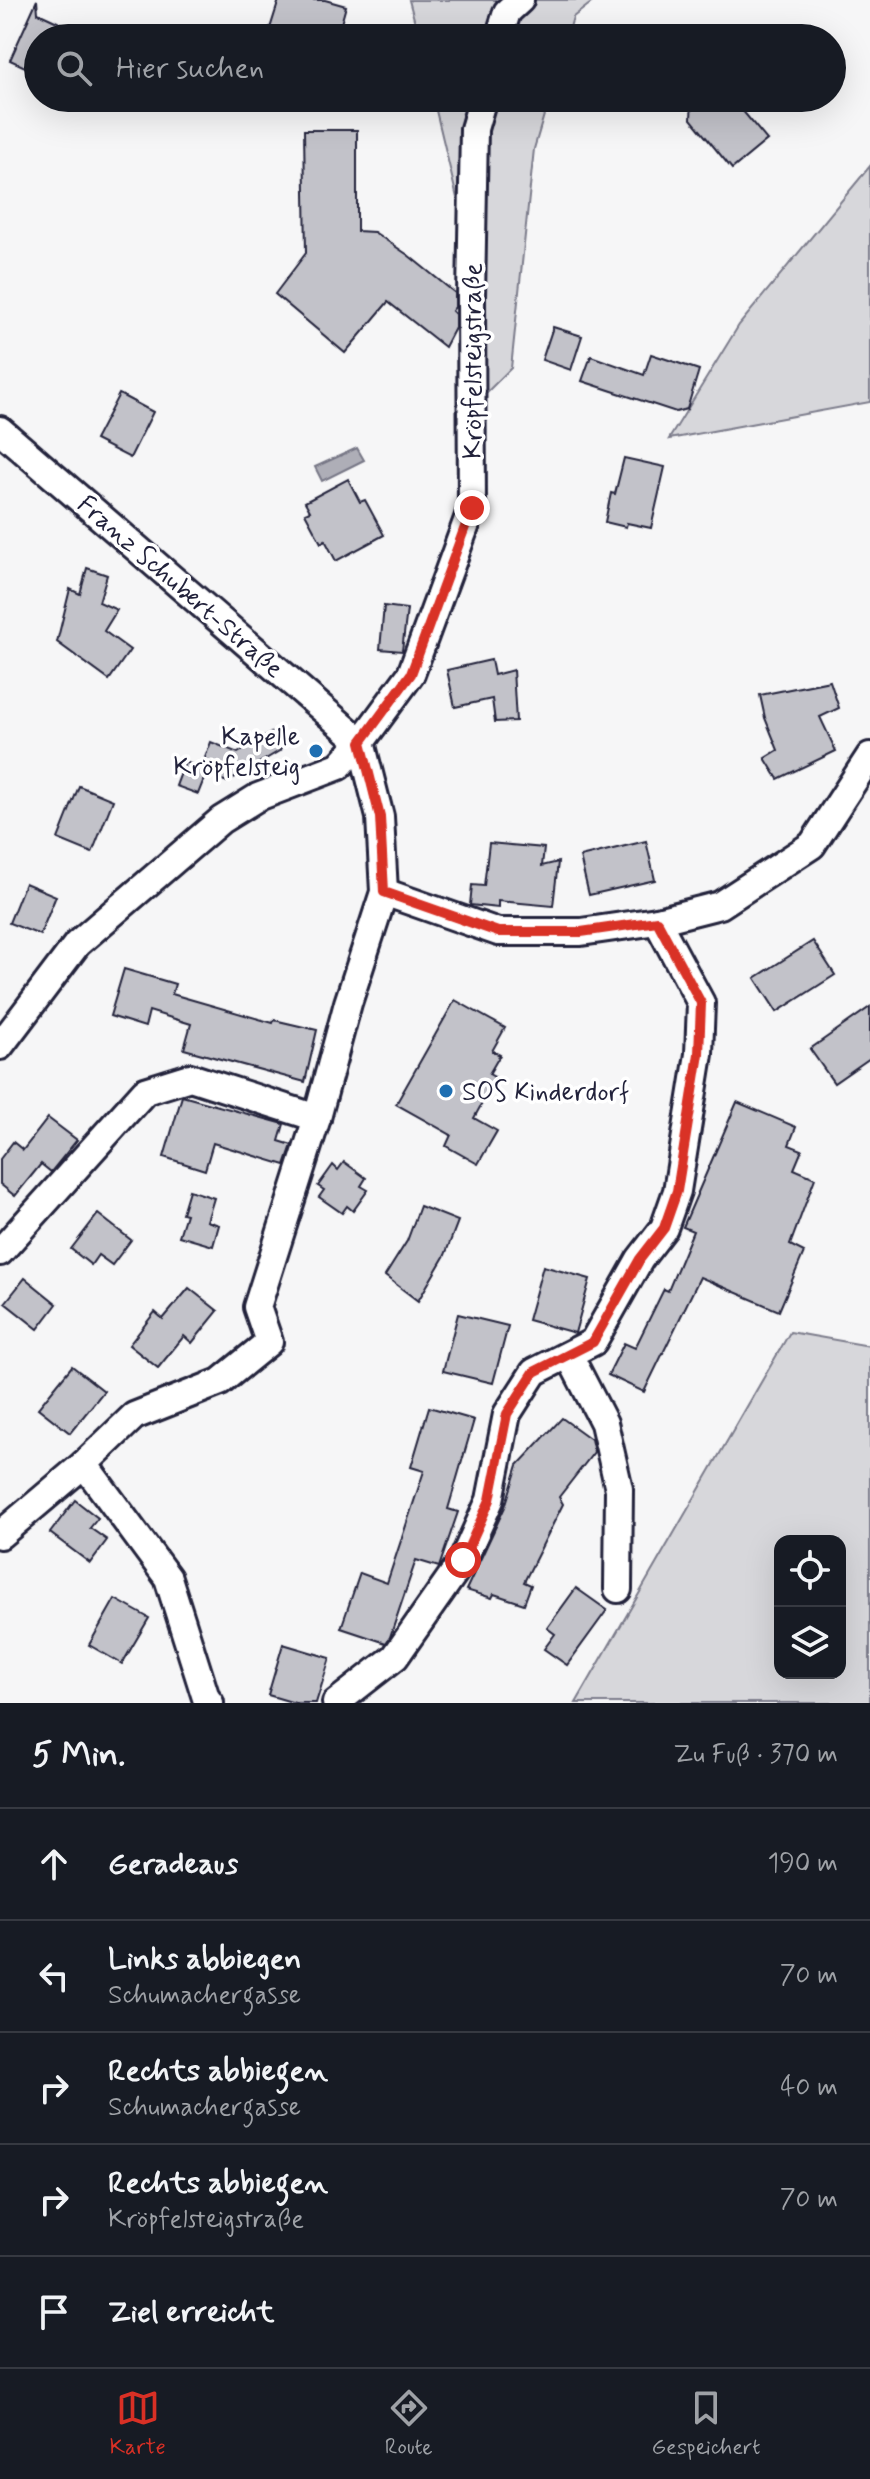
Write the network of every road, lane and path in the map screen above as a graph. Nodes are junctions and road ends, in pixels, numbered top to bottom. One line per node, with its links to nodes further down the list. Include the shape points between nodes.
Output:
1 (520, 0): 2 (street)
2 (503, 24)
3 (479, 112): 5 (street, Kröpfelsteigstraße, via 474,129 471,297 472,508 411,674)
4 (0, 430): 5 (street, Franz Schubert-Straße)
5 (361, 742): 7 (street, via 380,817); 9 (street, Kröpfelsteigstraße, via 339,766 258,797 221,820 77,944)
6 (870, 756): 8 (street, via 812,845 720,905)
7 (384, 892): 8 (street, via 498,932 581,932); 10 (street)
8 (657, 921): 12 (street, via 701,1003 699,1054 677,1191 664,1228 593,1342)
9 (0, 1046)
10 (317, 1118): 11 (street, via 190,1077 145,1091); 13 (street, via 257,1307 269,1342 220,1382 134,1416)
11 (0, 1252)
12 (569, 1355): 15 (street, via 604,1423 619,1489); 17 (street, via 534,1372 507,1414 490,1500 463,1560 395,1657)
13 (84, 1464): 14 (street); 16 (street, via 168,1578)
14 (0, 1535)
15 (618, 1589)
16 (210, 1703)
17 (336, 1703)

